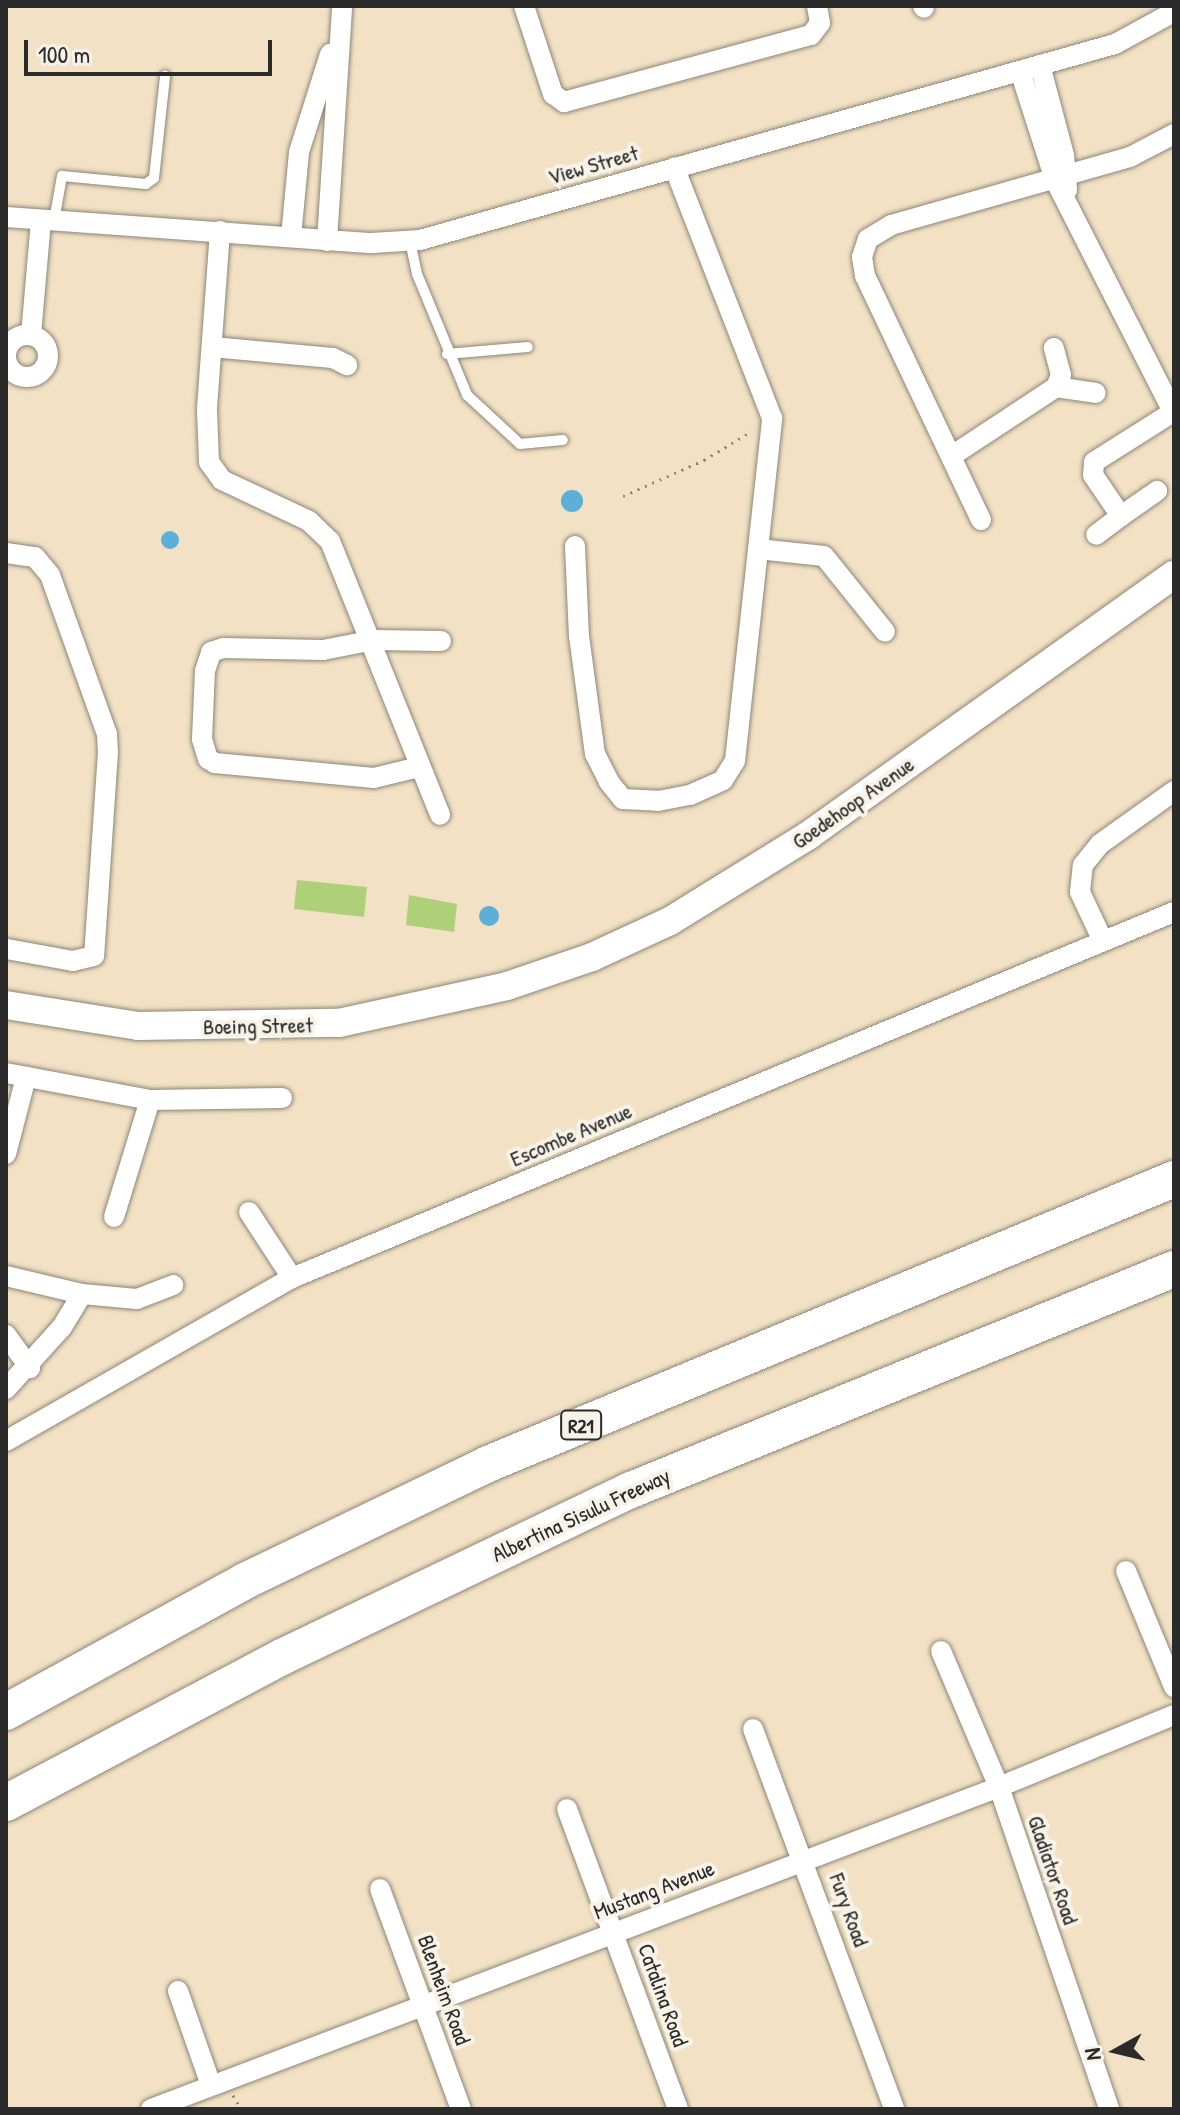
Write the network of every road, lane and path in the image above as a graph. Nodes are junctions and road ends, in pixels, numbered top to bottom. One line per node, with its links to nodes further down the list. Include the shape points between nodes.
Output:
1 (524, 6): 2 (street, via 553,94 564,102 811,35 820,23)
2 (817, 6)
3 (1174, 12): 5 (street, View Street, via 1115,44)
4 (341, 14): 14 (street, via 299,152); 15 (street)
5 (1040, 65): 6 (street, View Street); 10 (street)
6 (1020, 71): 9 (street, View Street); 10 (street)
7 (165, 76): 12 (lane, via 154,178 146,184 62,176)
8 (1174, 134): 10 (street)
9 (674, 167): 16 (street, View Street); 27 (street)
10 (1063, 185): 26 (street); 29 (street, via 891,225 868,239 862,257 865,276)
11 (6, 217): 12 (street, View Street)
12 (47, 220): 13 (street, View Street); 17 (street)
13 (220, 231): 14 (street, View Street); 18 (street)
14 (291, 237): 15 (street, View Street)
15 (327, 241): 16 (street, View Street)
16 (410, 241): 21 (lane)
17 (31, 335): 23 (street, via 17,337 8,348); 23 (street, via 46,347 45,367 28,377)
18 (212, 347): 22 (street, via 333,358); 40 (street, via 206,451 214,472 319,529 345,570)
19 (528, 347): 21 (lane)
20 (1054, 348): 24 (street, via 1061,375)
21 (447, 354): 28 (lane, via 467,395 501,431 520,444)
22 (347, 365)
23 (9, 373)
24 (1056, 387): 25 (street); 29 (street)
25 (1096, 393)
26 (1173, 411): 32 (street, via 1092,466)
27 (772, 418): 31 (path, via 704,460); 36 (street)
28 (563, 440)
29 (953, 455): 33 (street)
30 (1157, 491): 32 (street)
31 (623, 496)
32 (1121, 516): 34 (street)
33 (981, 520)
34 (1096, 535)
35 (575, 546): 36 (street, via 579,636 595,754 623,799 658,801 713,786 732,769)
36 (758, 549): 39 (street, via 824,556)
37 (6, 553): 47 (street, via 35,557 50,575 107,734 108,752 94,956 73,961)
38 (1174, 575): 48 (main road, Goedehoop Avenue, via 809,835 695,906 592,957)
39 (885, 632)
40 (374, 640): 41 (street); 42 (street); 42 (street, via 323,650 211,652 205,671 205,753 215,763 374,778)
41 (441, 641)
42 (419, 767): 44 (street)
43 (1174, 791): 46 (street, via 1100,844 1083,865 1080,892)
44 (440, 815)
45 (1174, 912): 46 (street, Escombe Avenue)
46 (1102, 939): 59 (street, Escombe Avenue)
47 (6, 949)
48 (507, 986): 49 (main road, Boeing Street, via 339,1023 284,1027 138,1026)
49 (6, 1005)
50 (16, 1075): 52 (street); 53 (street)
51 (282, 1098): 52 (street)
52 (150, 1100): 56 (street)
53 (6, 1154)
54 (1174, 1179): 69 (highway, R21, via 488,1464 245,1581)
55 (249, 1212): 59 (street)
56 (114, 1217)
57 (1174, 1269): 73 (highway, Albertina Sisulu Freeway, via 631,1490 284,1656)
58 (6, 1276): 61 (street)
59 (292, 1278): 65 (street, Escombe Avenue)
60 (173, 1285): 61 (street, via 137,1299)
61 (82, 1294): 63 (street)
62 (6, 1335): 63 (street)
63 (30, 1368): 64 (street)
64 (6, 1389)
65 (6, 1441)
66 (1126, 1571): 68 (street)
67 (941, 1651): 72 (street, Gladiator Road)
68 (1174, 1687)
69 (6, 1712)
70 (1174, 1715): 72 (street, Mustang Avenue)
71 (753, 1729): 75 (street, Fury Road)
72 (999, 1787): 75 (street, Mustang Avenue); 85 (street, Gladiator Road)
73 (6, 1803)
74 (567, 1809): 77 (street, Catalina Road)
75 (805, 1860): 77 (street, Mustang Avenue); 84 (street, Fury Road)
76 (380, 1889): 79 (street, Blenheim Road)
77 (615, 1931): 79 (street, Mustang Avenue); 83 (street, Catalina Road)
78 (178, 1991): 80 (street)
79 (425, 2004): 80 (street, Mustang Avenue); 82 (street, Blenheim Road)
80 (211, 2085): 81 (street, Mustang Avenue)
81 (151, 2109)
82 (461, 2109)
83 (678, 2109)
84 (894, 2109)
85 (1109, 2109)

